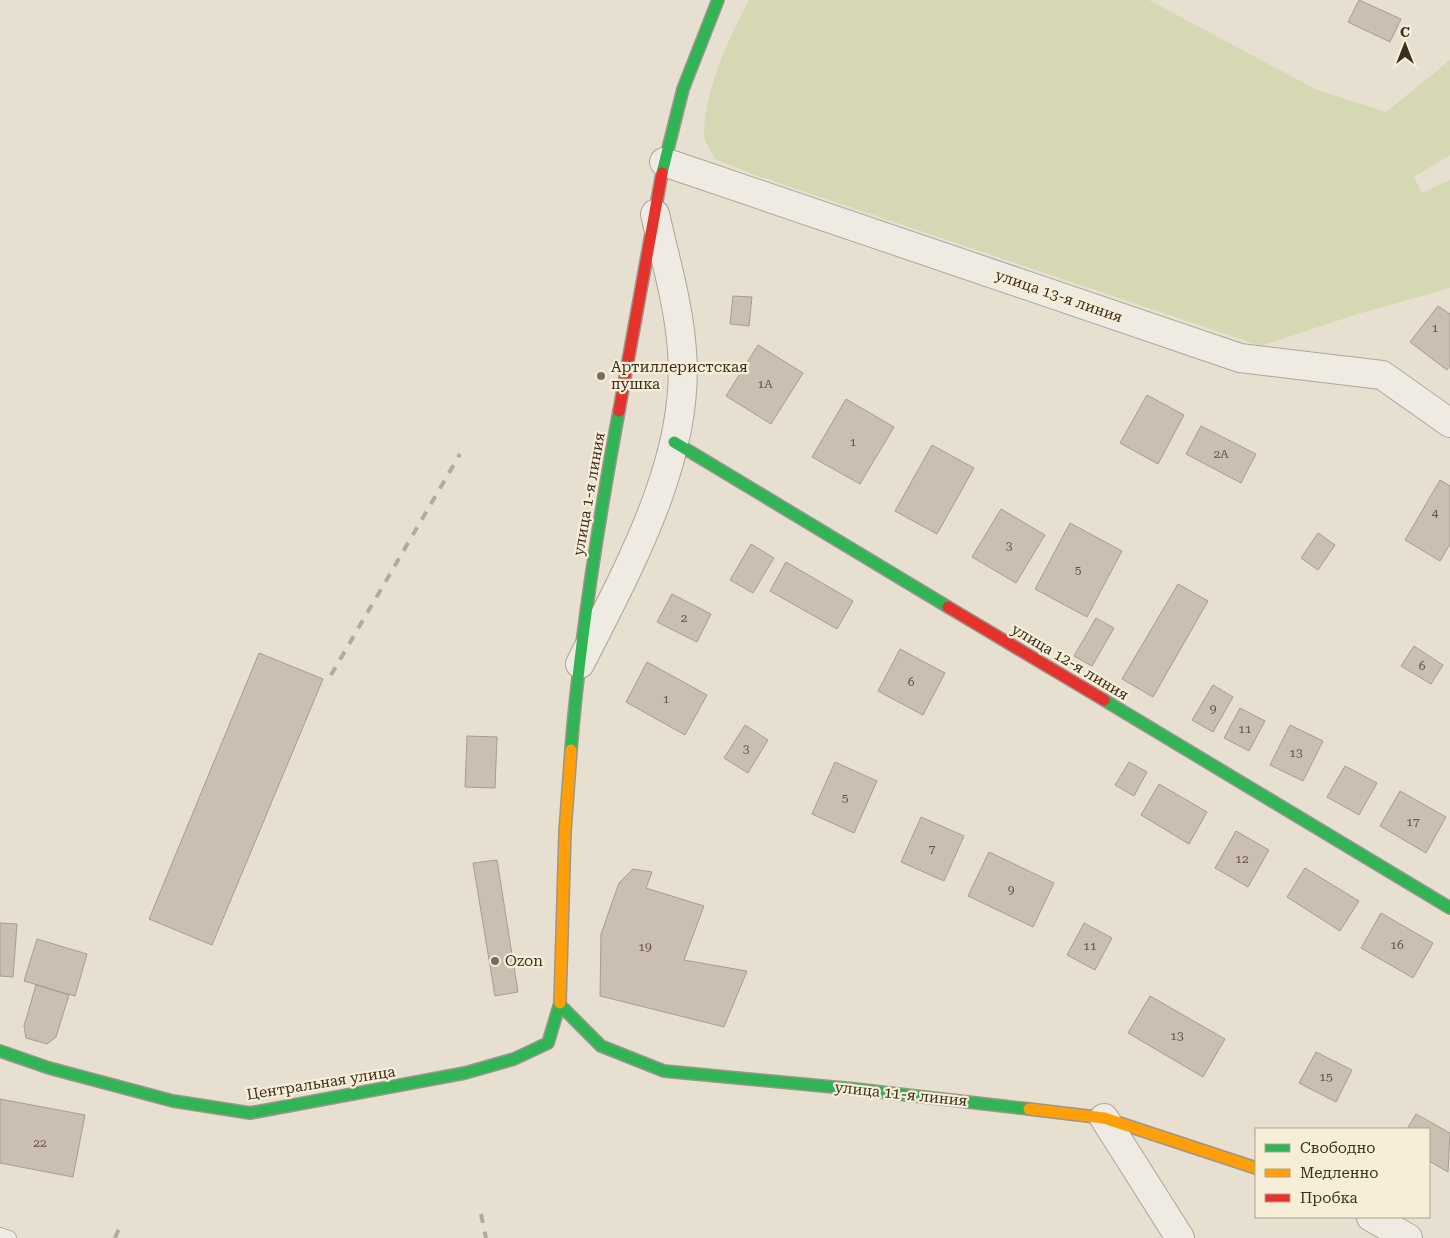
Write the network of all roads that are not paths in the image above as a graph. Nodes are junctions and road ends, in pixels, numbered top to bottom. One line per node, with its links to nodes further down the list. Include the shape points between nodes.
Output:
1 (718, 0): 2 (street, улица 1-я линия, via 683,88)
2 (664, 162): 3 (street, улица 1-я линия); 4 (street, улица 13-я линия, via 1240,358 1382,375)
3 (655, 214): 5 (street, via 682,350 683,384); 6 (street, улица 1-я линия, via 595,542)
4 (1450, 423)
5 (674, 442): 6 (street, via 661,490 631,562); 7 (street, улица 12-я линия)
6 (577, 670): 8 (street, улица 1-я линия, via 565,832)
7 (1450, 908)
8 (560, 1005): 9 (street, Центральная улица, via 548,1043 514,1059 435,1079 250,1113 173,1101 49,1068); 10 (street, улица 11-я линия, via 601,1046 664,1071)
9 (0, 1051)
10 (1104, 1118): 11 (street, улица 11-я линия); 15 (street)
11 (1255, 1168)
12 (1373, 1218): 16 (street)
13 (0, 1234): 14 (lane)
14 (9, 1238)
15 (1180, 1238)
16 (1408, 1238)

